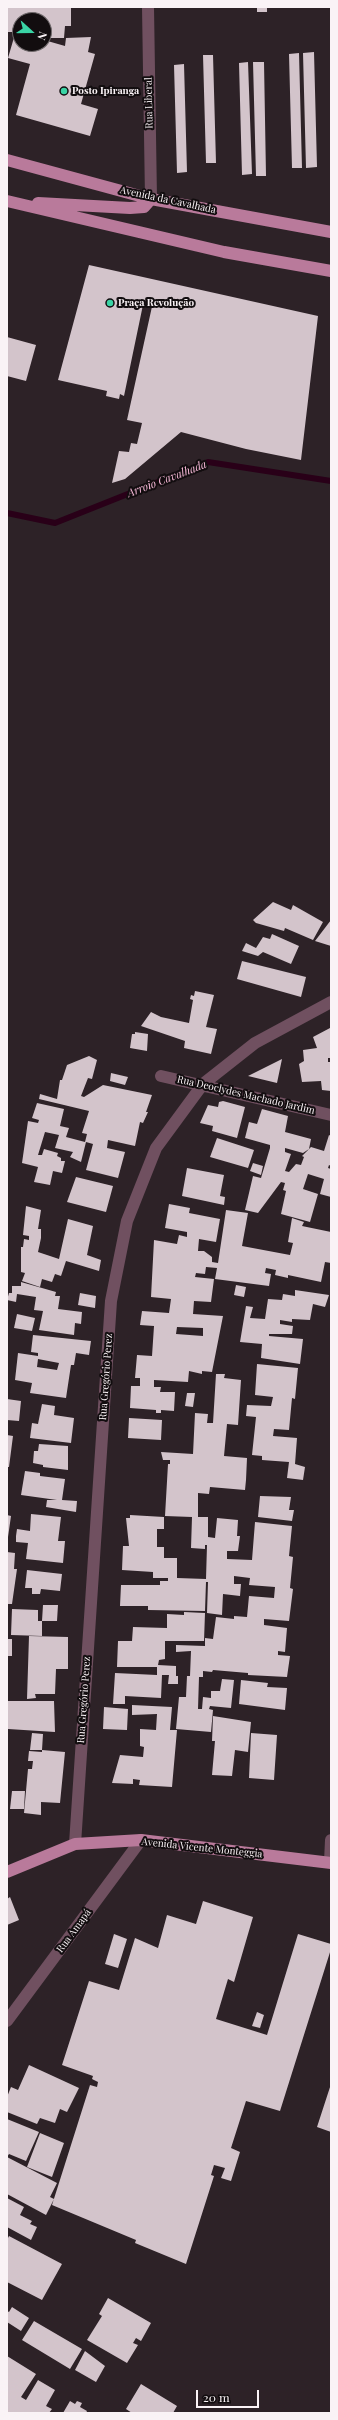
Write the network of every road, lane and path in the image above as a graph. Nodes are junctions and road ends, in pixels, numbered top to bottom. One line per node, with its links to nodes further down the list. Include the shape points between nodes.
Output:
1 (148, 7): 3 (street, Rua Liberal)
2 (7, 160): 3 (main road, Avenida da Cavalhada)
3 (150, 199): 4 (main road, via 144,207 130,208); 5 (main road, Avenida da Cavalhada)
4 (7, 201): 6 (main road, via 209,249)
5 (331, 232)
6 (331, 271)
7 (331, 1002): 9 (street, Rua Gregório Perez, via 254,1043)
8 (161, 1076): 9 (street, Rua Deoclydes Machado Jardim)
9 (203, 1084): 10 (street, Rua Deoclydes Machado Jardim); 13 (street, Rua Gregório Perez, via 156,1148 127,1221 111,1301)
10 (331, 1115)
11 (141, 1840): 13 (main road, Avenida Vicente Monteggia); 14 (main road, Avenida Vicente Monteggia); 16 (street, Rua Amapá)
12 (331, 1840): 14 (street)
13 (74, 1844): 15 (main road, Avenida Vicente Monteggia)
14 (330, 1862)
15 (7, 1872)
16 (7, 2021)

